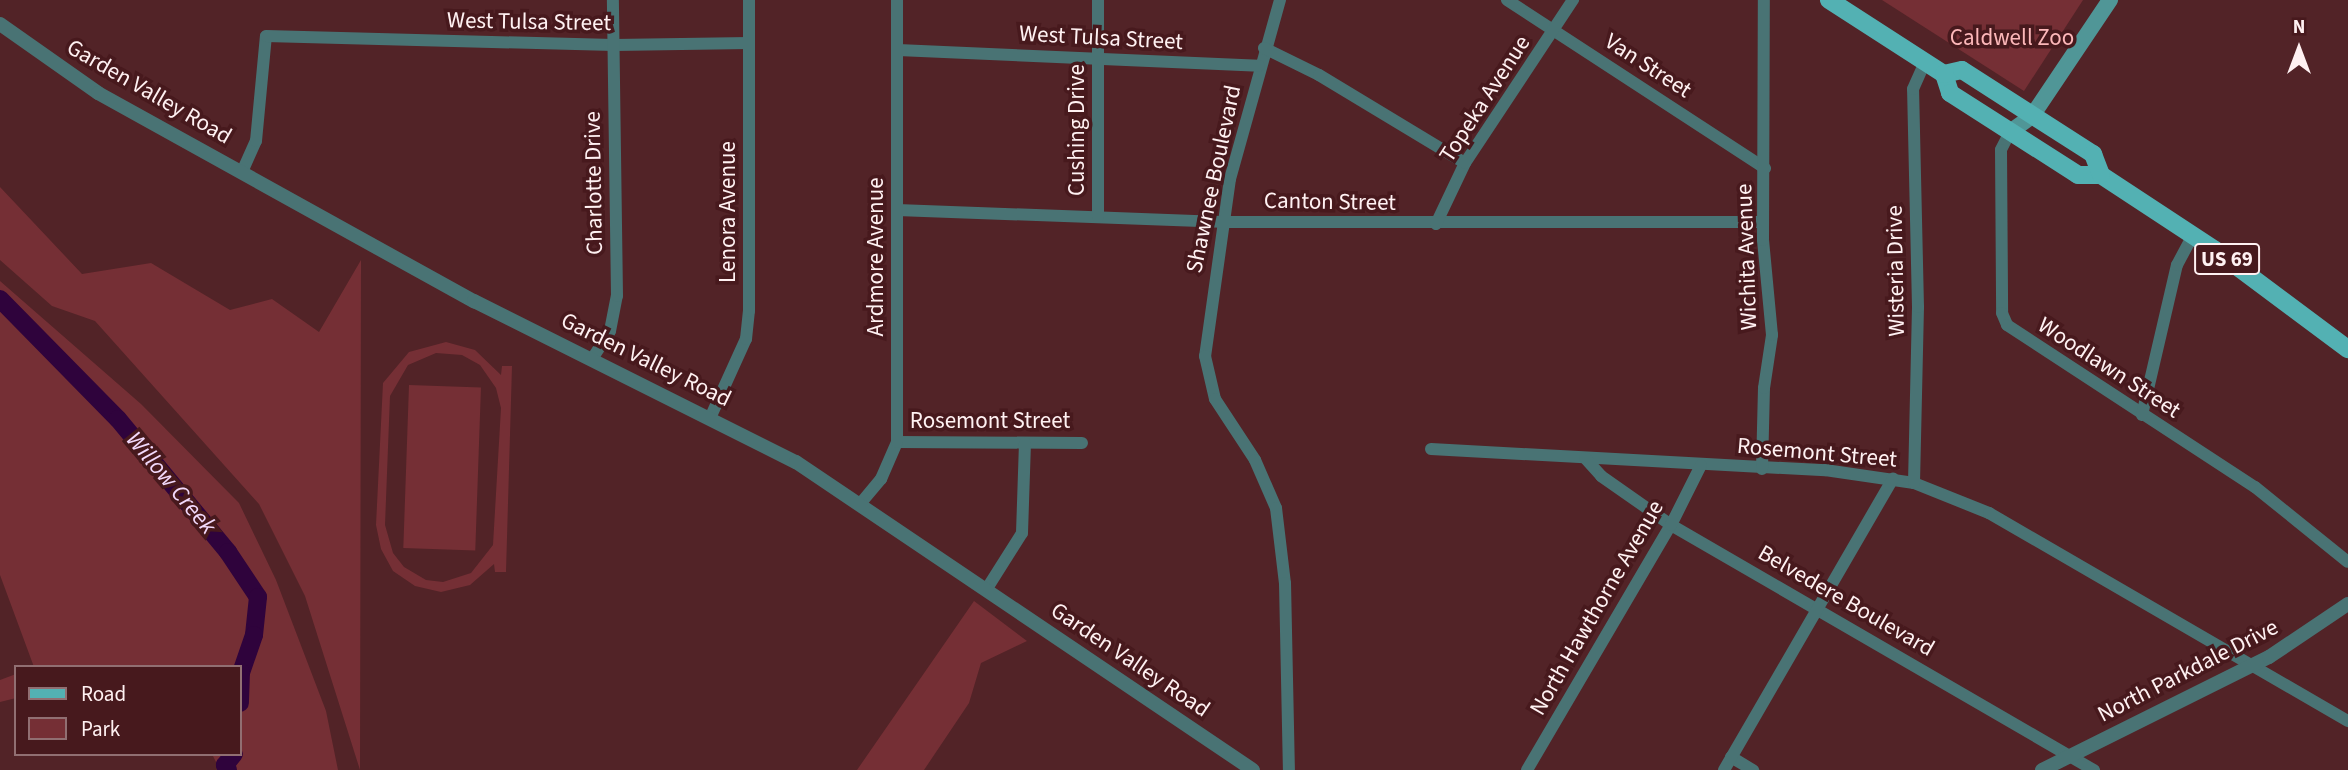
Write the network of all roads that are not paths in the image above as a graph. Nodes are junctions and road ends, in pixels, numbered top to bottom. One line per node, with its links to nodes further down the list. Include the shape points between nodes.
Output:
1 (613, 0): 14 (street, Charlotte Drive)
2 (749, 0): 13 (street, Lenora Avenue)
3 (897, 0): 16 (street, Ardmore Avenue)
4 (1098, 0): 17 (street, Cushing Drive)
5 (1280, 0): 15 (street, Shawnee Boulevard)
6 (1507, 0): 12 (street, Van Street)
7 (1573, 0): 12 (street, Topeka Avenue)
8 (1764, 0): 24 (street, Wichita Avenue)
9 (1829, 0): 18 (main road, US 69)
10 (2110, 0): 21 (main road)
11 (0, 24): 25 (street, Garden Valley Road, via 99,93)
12 (1555, 31): 23 (street, Topeka Avenue); 24 (street, Van Street)
13 (749, 43): 14 (street, West Tulsa Street); 36 (street, Lenora Avenue, via 749,311 746,339)
14 (614, 45): 25 (street, West Tulsa Street, via 266,36 257,141); 34 (street, Charlotte Drive, via 617,296 610,331)
15 (1264, 48): 19 (street, Shawnee Boulevard); 23 (street, via 1320,75)
16 (898, 50): 17 (street, West Tulsa Street); 27 (street, Ardmore Avenue)
17 (1099, 59): 19 (street, West Tulsa Street); 28 (street, Cushing Drive)
18 (1926, 62): 20 (main road, US 69); 45 (street, Wisteria Drive, via 1913,89 1918,307)
19 (1259, 66): 29 (street, Shawnee Boulevard)
20 (1944, 74): 21 (main road, US 69, via 1962,70); 22 (main road, US 69, via 1951,93)
21 (2032, 116): 22 (main road); 26 (main road, US 69, via 2093,154)
22 (2010, 132): 26 (main road, US 69, via 2078,176); 35 (street, Woodlawn Street, via 2001,150 2005,322)
23 (1465, 163): 31 (street, Topeka Avenue)
24 (1765, 168): 30 (street, Wichita Avenue)
25 (242, 172): 34 (street, Garden Valley Road, via 474,301)
26 (2101, 175): 32 (main road, US 69)
27 (897, 210): 28 (street, Canton Street); 37 (street, Ardmore Avenue)
28 (1098, 217): 29 (street, Canton Street)
29 (1221, 222): 31 (street, Canton Street); 57 (street, Shawnee Boulevard, via 1207,331 1208,381 1225,420 1261,471 1276,508 1286,597)
30 (1763, 222): 31 (street, Canton Street); 43 (street, Wichita Avenue, via 1772,335 1764,388)
31 (1436, 224)
32 (2193, 235): 33 (main road, US 69); 35 (street, via 2177,265)
33 (2348, 349)
34 (592, 359): 36 (street, Garden Valley Road)
35 (2142, 415): 48 (street, Woodlawn Street, via 2255,487)
36 (711, 416): 46 (street, Garden Valley Road, via 796,462)
37 (897, 442): 38 (street, Rosemont Street); 46 (street, Ardmore Avenue, via 881,479)
38 (1025, 443): 39 (street, Rosemont Street); 49 (street, via 1022,533)
39 (1082, 443)
40 (1431, 449): 41 (street, Rosemont Street)
41 (1585, 458): 42 (street, Rosemont Street); 47 (street, Belvedere Boulevard, via 1601,476)
42 (1701, 464): 43 (street, Rosemont Street); 47 (street, North Hawthorne Avenue)
43 (1762, 469): 44 (street, Rosemont Street)
44 (1893, 478): 45 (street, Rosemont Street); 51 (street)
45 (1914, 483): 52 (street, Rosemont Street, via 1989,513)
46 (860, 504): 49 (street, Garden Valley Road)
47 (1671, 526): 51 (street, Belvedere Boulevard); 58 (street, North Hawthorne Avenue)
48 (2348, 562)
49 (986, 590): 56 (street, Garden Valley Road)
50 (2348, 604): 52 (street, North Parkdale Drive, via 2299,640)
51 (1819, 608): 54 (street, Belvedere Boulevard); 55 (street)
52 (2252, 664): 53 (street, Rosemont Street); 54 (street, North Parkdale Drive)
53 (2348, 721)
54 (2070, 756): 61 (street, North Parkdale Drive); 62 (street, Belvedere Boulevard)
55 (1731, 757): 59 (street); 60 (street)
56 (1253, 770)
57 (1289, 770)
58 (1527, 770)
59 (1724, 770)
60 (1753, 770)
61 (2042, 770)
62 (2094, 770)

